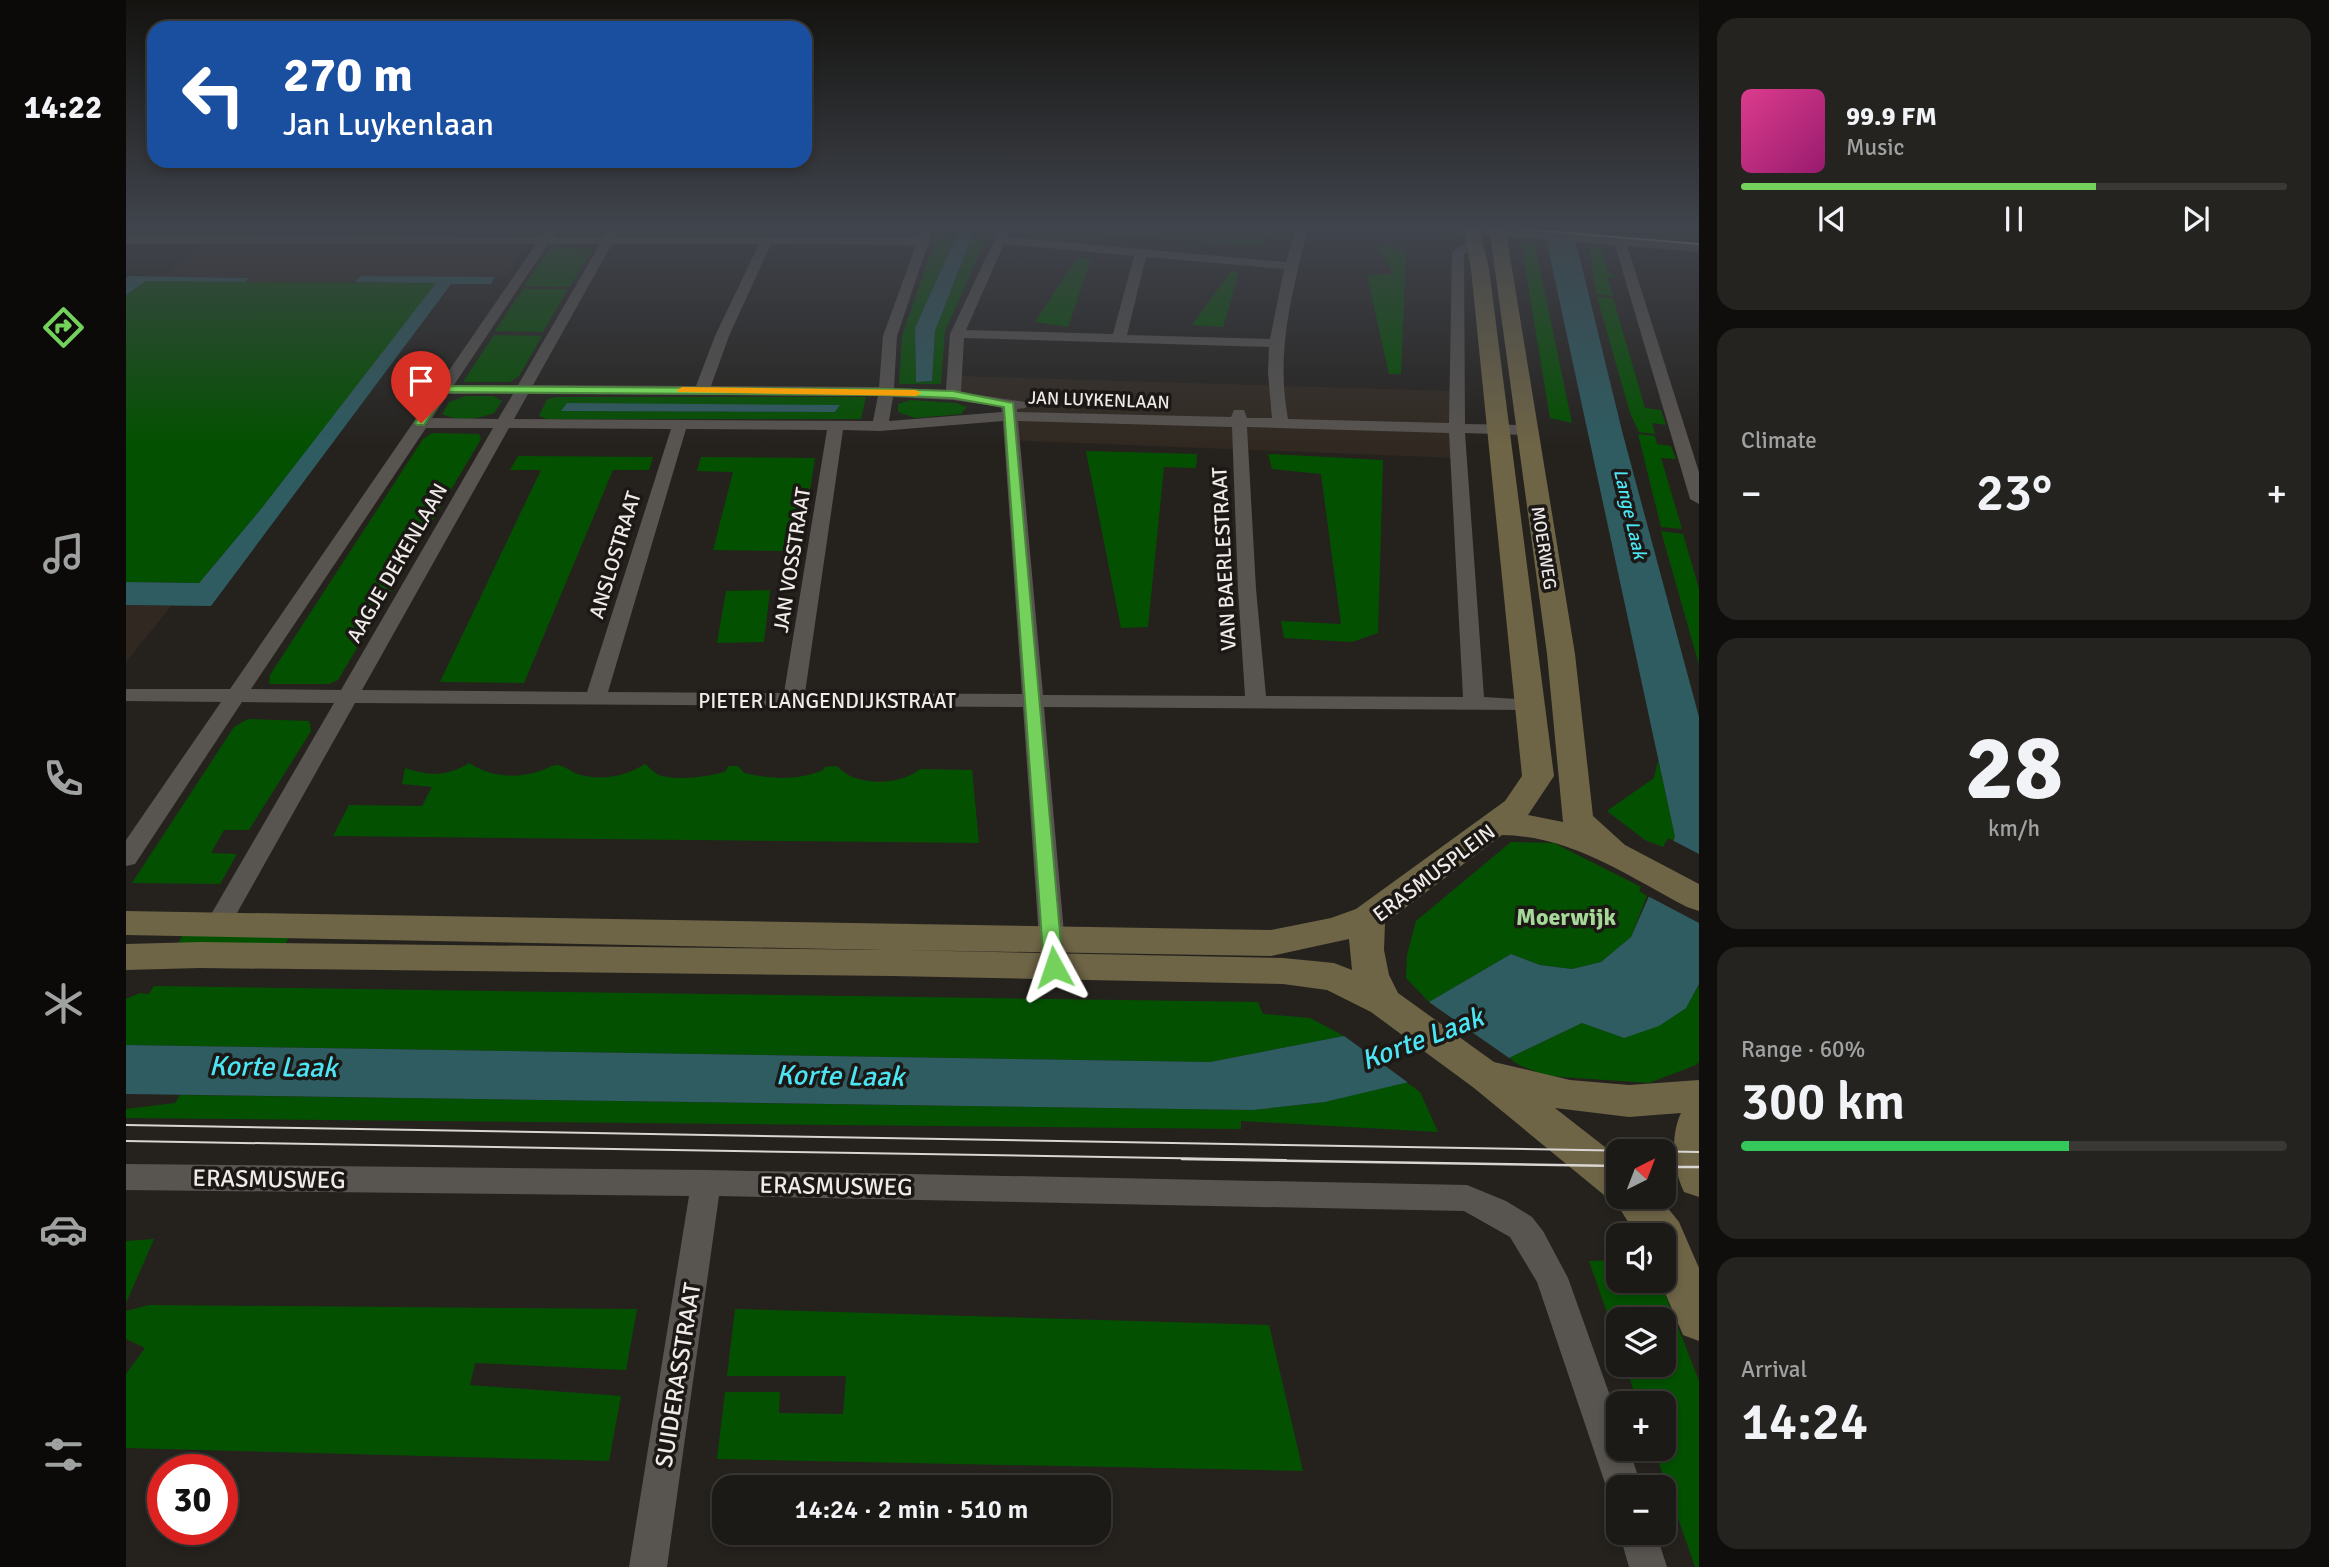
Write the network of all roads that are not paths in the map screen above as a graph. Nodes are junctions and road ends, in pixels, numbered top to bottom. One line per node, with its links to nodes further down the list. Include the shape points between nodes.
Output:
1 (504, 299): 15 (street)
2 (574, 299): 16 (street, AAGJE DEKENLAAN)
3 (739, 299): 17 (street)
4 (902, 299): 18 (street, via 890,336)
5 (973, 299): 12 (street)
6 (1130, 299): 13 (street)
7 (1284, 299): 14 (street)
8 (1458, 299): 25 (street)
9 (1483, 299): 26 (main road, MOERWEG)
10 (1507, 299): 27 (main road, MOERWEG)
11 (1637, 299): 28 (street)
12 (957, 334): 13 (street); 19 (street)
13 (1119, 339): 14 (street)
14 (1275, 343): 22 (street)
15 (443, 389): 16 (street, JAN LUYKENLAAN); 23 (street)
16 (522, 390): 17 (street, JAN LUYKENLAAN); 24 (street, AAGJE DEKENLAAN)
17 (702, 390): 18 (street, JAN LUYKENLAAN)
18 (886, 392): 19 (street, JAN LUYKENLAAN); 31 (street)
19 (953, 395): 20 (street, JAN LUYKENLAAN)
20 (1009, 411): 21 (street, JAN LUYKENLAAN); 31 (street, JAN LUYKENLAAN); 40 (street)
21 (1238, 418): 22 (street, JAN LUYKENLAAN); 41 (street, VAN BAERLESTRAAT)
22 (1280, 419): 25 (street, JAN LUYKENLAAN)
23 (421, 423): 24 (street, JAN LUYKENLAAN); 36 (street)
24 (503, 423): 29 (street, JAN LUYKENLAAN); 37 (street, AAGJE DEKENLAAN)
25 (1457, 423): 26 (street, JAN LUYKENLAAN); 42 (street)
26 (1497, 424): 27 (street, JAN LUYKENLAAN); 43 (main road, MOERWEG)
27 (1525, 424): 45 (main road, MOERWEG, via 1561,654 1577,819)
28 (1676, 424): 32 (street); 33 (street)
29 (680, 425): 30 (street, JAN LUYKENLAAN); 38 (street, ANSLOSTRAAT)
30 (836, 426): 31 (street, JAN LUYKENLAAN); 39 (street, JAN VOSSTRAAT)
31 (880, 426)
32 (1699, 426)
33 (1692, 449): 34 (street)
34 (1699, 499)
35 (126, 695): 36 (street, PIETER LANGENDIJKSTRAAT)
36 (235, 696): 37 (street, PIETER LANGENDIJKSTRAAT); 46 (street)
37 (348, 697): 38 (street, PIETER LANGENDIJKSTRAAT); 50 (street, AAGJE DEKENLAAN)
38 (594, 699): 39 (street, PIETER LANGENDIJKSTRAAT)
39 (793, 701): 40 (street, PIETER LANGENDIJKSTRAAT)
40 (1032, 702): 41 (street, PIETER LANGENDIJKSTRAAT); 51 (street)
41 (1256, 704): 42 (street, PIETER LANGENDIJKSTRAAT)
42 (1474, 704): 43 (street, PIETER LANGENDIJKSTRAAT)
43 (1529, 704): 44 (main road, MOERWEG, via 1538,776 1516,808)
44 (1495, 824): 45 (main road, ERASMUSPLEIN, via 1555,830); 48 (main road, ERASMUSPLEIN)
45 (1615, 855): 47 (main road, ERASMUSPLEIN)
46 (126, 858)
47 (1699, 899)
48 (1368, 918): 51 (main road, via 1336,930 1270,943); 53 (main road, ERASMUSPLEIN, via 1366,950 1371,975)
49 (126, 923): 50 (main road)
50 (219, 923): 51 (main road)
51 (1053, 953): 52 (main road, via 864,962); 53 (main road, via 1315,974 1348,981)
52 (126, 957)
53 (1387, 1004): 54 (main road)
54 (1483, 1075): 55 (main road, via 1570,1096 1629,1101); 57 (main road)
55 (1699, 1096)
56 (1699, 1118): 59 (main road, via 1695,1152)
57 (1606, 1172)
58 (126, 1177): 60 (street, ERASMUSWEG)
59 (1699, 1179)
60 (706, 1184): 63 (street, ERASMUSWEG, via 1467,1198 1521,1227 1532,1241 1552,1278); 65 (street, SUIDERASSTRAAT)
61 (1676, 1267): 62 (main road)
62 (1699, 1320)
63 (1620, 1475)
64 (1641, 1545): 66 (street)
65 (648, 1567)
66 (1648, 1567)

